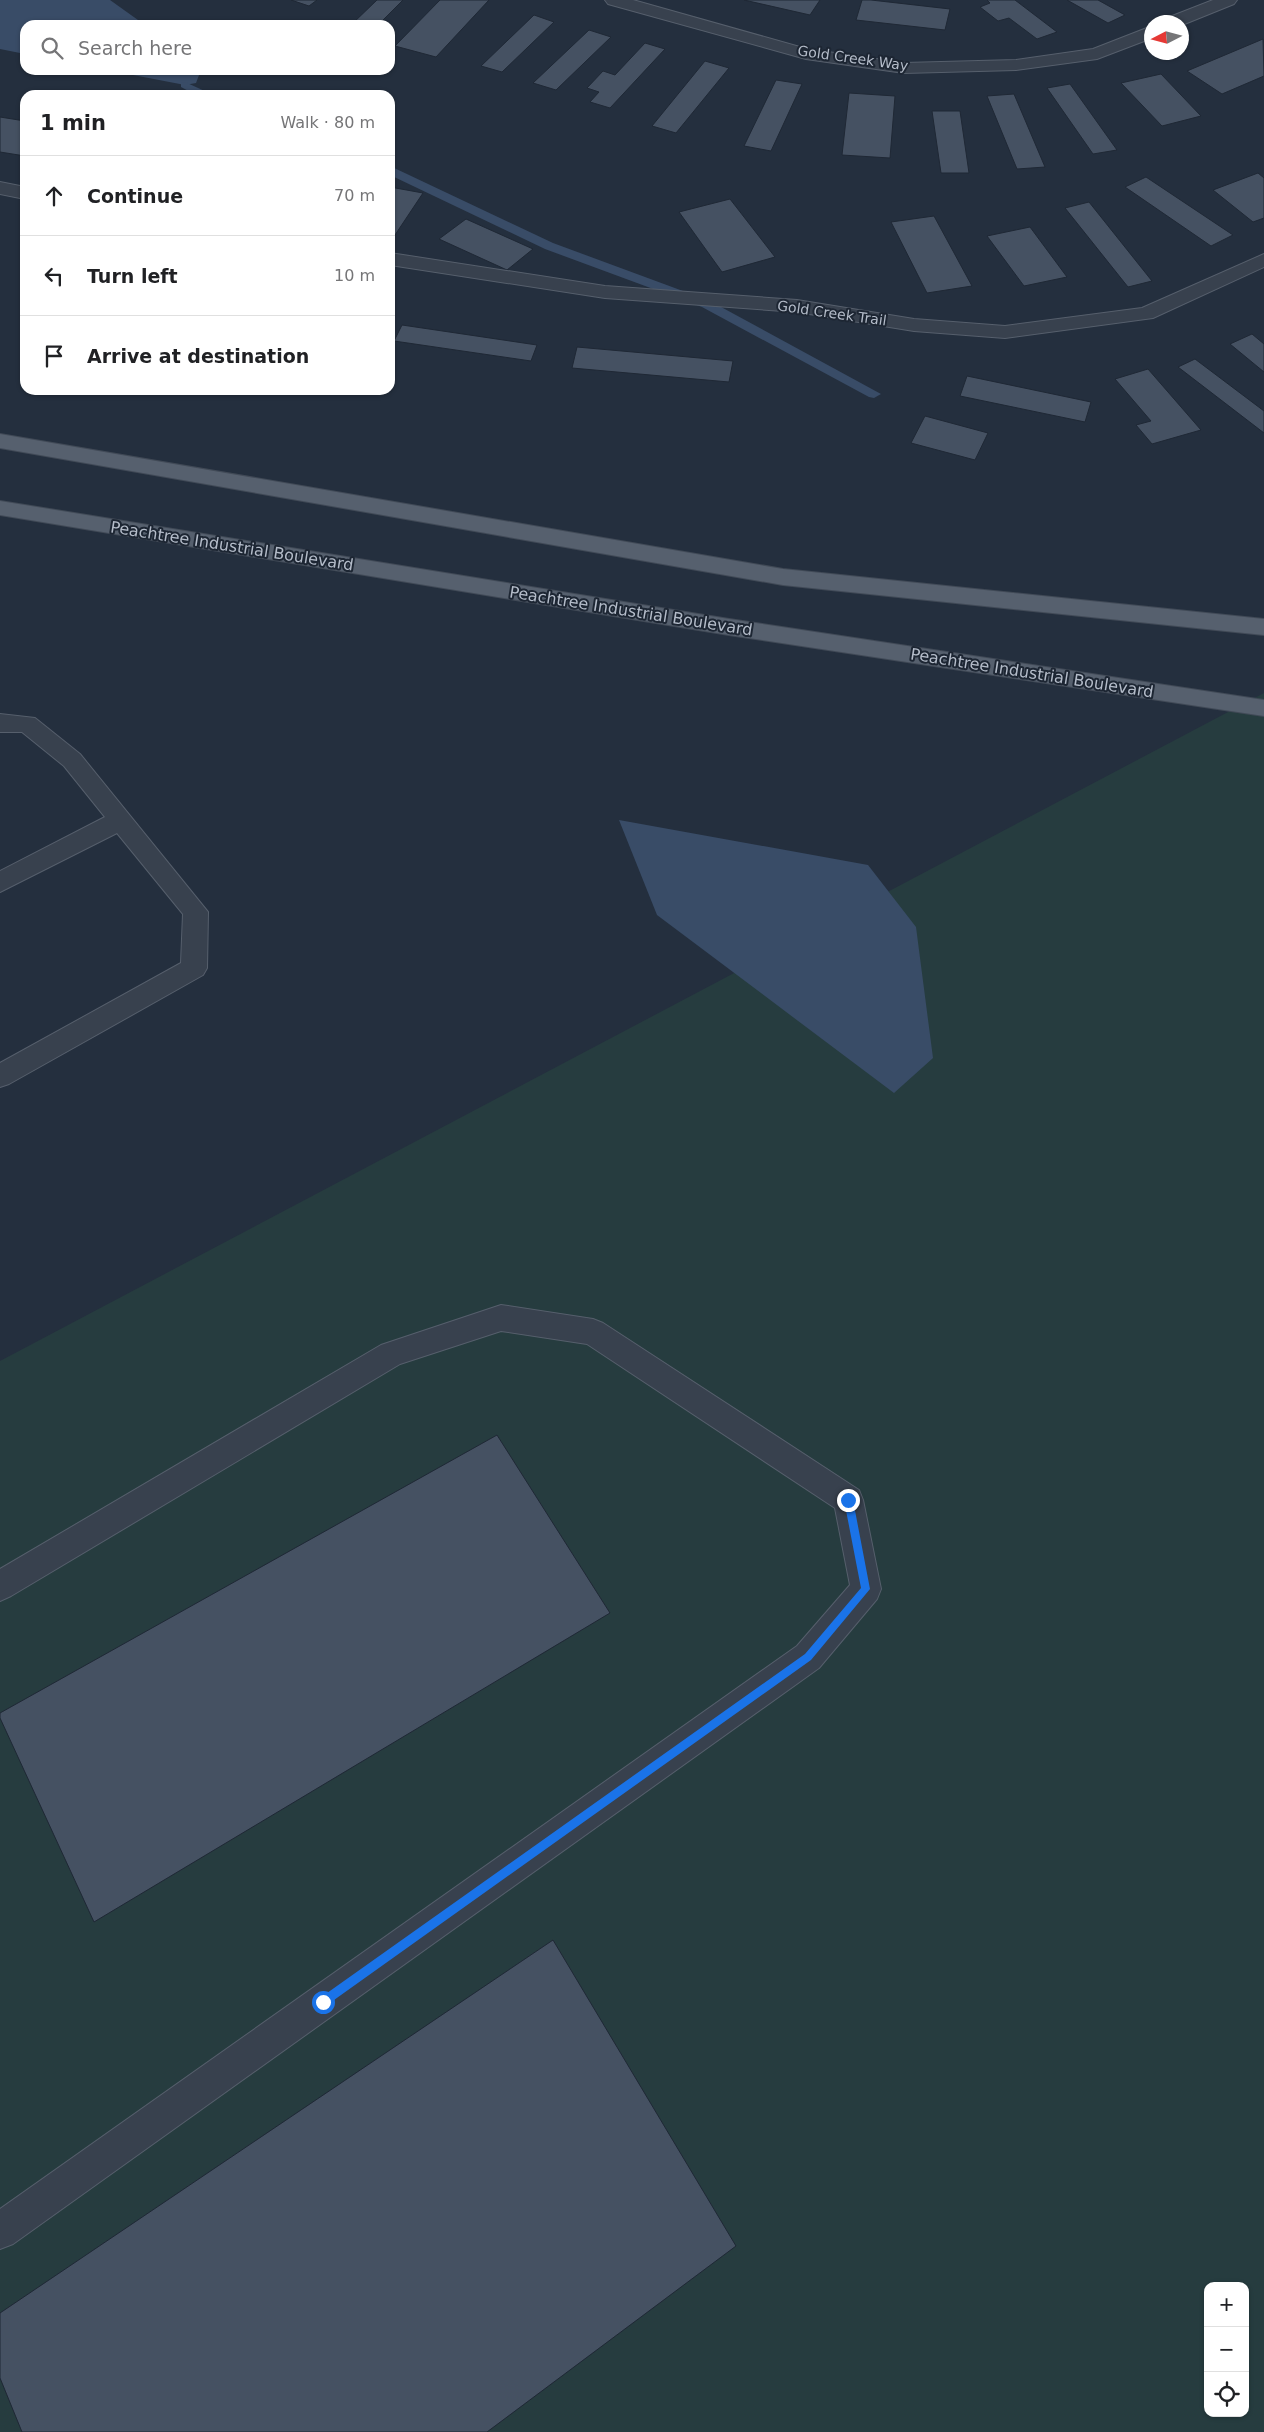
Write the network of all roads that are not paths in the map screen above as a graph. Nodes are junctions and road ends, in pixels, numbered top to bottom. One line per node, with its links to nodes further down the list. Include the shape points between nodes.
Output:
1 (614, 0): 3 (street, Gold Creek Way)
2 (1228, 0): 4 (street)
3 (649, 4): 5 (street, Gold Creek Way, via 806,54 904,68 1016,65 1097,54)
4 (1189, 16)
5 (1144, 35)
6 (0, 188): 7 (street)
7 (20, 191)
8 (395, 260): 9 (street, Gold Creek Trail, via 605,292 797,306 914,324 1004,332 1146,314)
9 (1264, 260)
10 (0, 441): 12 (main road, via 783,577)
11 (0, 508): 13 (main road, Peachtree Industrial Boulevard, via 736,628)
12 (1264, 628)
13 (1264, 708)
14 (0, 723): 15 (street, via 26,724 72,760)
15 (121, 820): 16 (street); 17 (street, via 196,912 194,968)
16 (0, 882)
17 (0, 1076)
18 (0, 1586): 19 (street, via 391,1354 501,1318 593,1332 848,1500 866,1589 808,1657)
19 (0, 2231)

